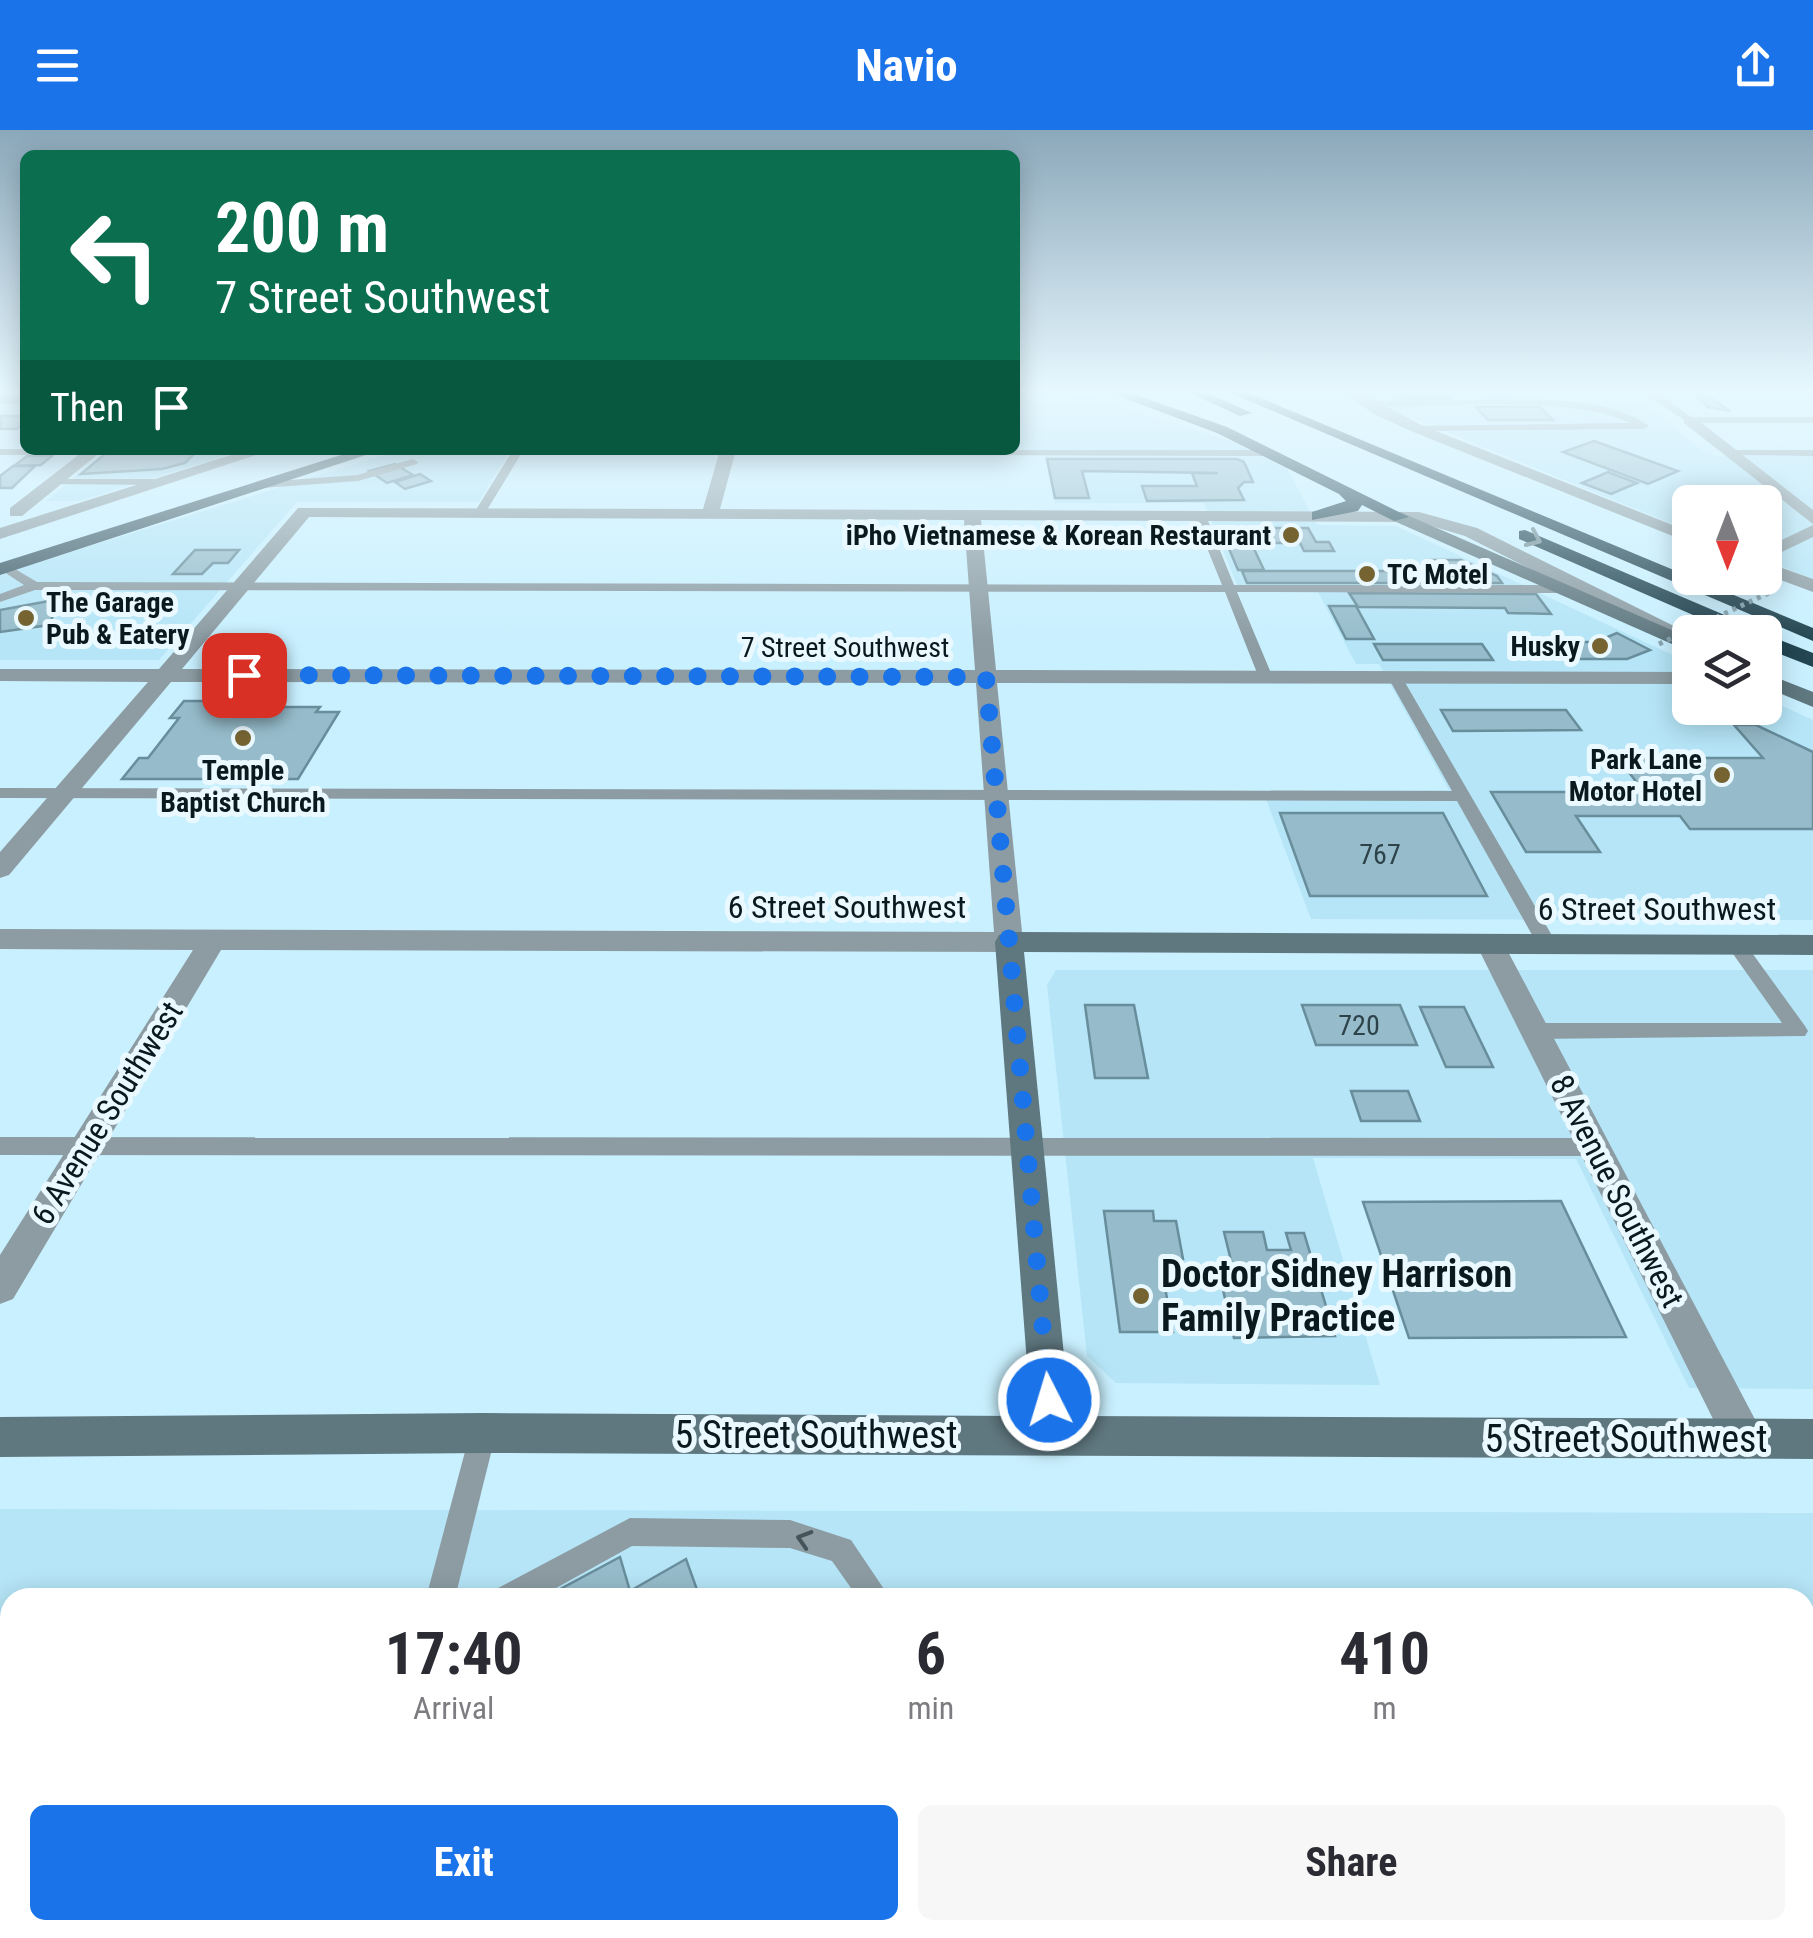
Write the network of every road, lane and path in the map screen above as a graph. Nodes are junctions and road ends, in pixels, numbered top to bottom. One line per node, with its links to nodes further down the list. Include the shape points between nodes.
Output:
1 (65, 473): 14 (street)
2 (189, 473): 15 (street)
3 (261, 473): 33 (main road)
4 (299, 473): 16 (main road)
5 (374, 473): 16 (lane)
6 (504, 473): 19 (lane)
7 (721, 473): 20 (street)
8 (1311, 473): 17 (highway)
9 (1384, 473): 26 (highway)
10 (1431, 473): 34 (highway)
11 (1452, 473): 34 (highway)
12 (1529, 473): 30 (street)
13 (1756, 473): 25 (street)
14 (54, 482): 15 (lane); 18 (street)
15 (161, 482): 27 (street)
16 (262, 485): 33 (main road)
17 (1345, 490): 23 (highway, via 1355,500 1352,508); 24 (highway)
18 (8, 512): 27 (street)
19 (480, 513): 20 (street); 37 (street, via 304,512)
20 (710, 514): 21 (street)
21 (972, 515): 22 (street); 39 (street)
22 (1200, 516): 23 (street); 40 (lane)
23 (1318, 516): 24 (street)
24 (1400, 517): 41 (street); 45 (street, via 1459,527)
25 (1813, 519)
26 (1495, 522)
27 (35, 523): 31 (street)
28 (1513, 530): 44 (highway, one-way to 44)
29 (1813, 530): 32 (street)
30 (1672, 531)
31 (0, 534)
32 (1782, 546)
33 (2, 565): 36 (lane)
34 (1671, 574): 46 (highway)
35 (1782, 574): 38 (street)
36 (34, 586): 37 (lane); 43 (lane)
37 (242, 586): 39 (lane); 52 (street)
38 (1813, 586)
39 (978, 587): 40 (lane); 53 (street)
40 (1229, 588): 41 (lane); 54 (lane)
41 (1561, 588): 47 (street)
42 (1764, 595): 48 (path, bridge)
43 (0, 598)
44 (1709, 615)
45 (1672, 635)
46 (1813, 635)
47 (1672, 636)
48 (1658, 644)
49 (1782, 647): 50 (highway)
50 (1813, 661)
51 (0, 675): 52 (street, 7 Street Southwest)
52 (166, 675): 53 (street, 7 Street Southwest); 60 (street)
53 (986, 677): 54 (street, 7 Street Southwest); 61 (street)
54 (1266, 678): 56 (street, 7 Street Southwest)
55 (1672, 678): 56 (street, 7 Street Southwest)
56 (1396, 679): 62 (lane)
57 (1782, 686): 58 (street)
58 (1813, 700)
59 (0, 793): 60 (lane)
60 (65, 793): 61 (lane); 63 (street)
61 (996, 795): 62 (lane); 66 (street)
62 (1462, 796): 68 (lane)
63 (0, 869)
64 (0, 939): 65 (street, 6 Street Southwest)
65 (213, 940): 66 (street, 6 Street Southwest); 74 (street, 6 Avenue Southwest)
66 (1008, 942): 67 (street, 6 Street Southwest); 73 (street)
67 (1490, 944): 68 (street, 6 Street Southwest); 71 (street, 8 Avenue Southwest)
68 (1547, 944): 69 (street, 6 Street Southwest)
69 (1735, 944): 70 (street, 6 Street Southwest); 71 (lane, via 1798,1031)
70 (1813, 944)
71 (1534, 1031): 75 (street, 8 Avenue Southwest)
72 (0, 1146): 74 (lane)
73 (1027, 1146): 74 (lane); 75 (lane); 78 (street)
74 (86, 1147): 76 (street, 6 Avenue Southwest)
75 (1594, 1147): 80 (street, 8 Avenue Southwest)
76 (0, 1287)
77 (482, 1433): 78 (street, 5 Street Southwest); 79 (street, 5 Street Southwest); 82 (lane)
78 (1052, 1436): 80 (street, 5 Street Southwest)
79 (0, 1437)
80 (1744, 1439): 81 (street, 5 Street Southwest)
81 (1810, 1444)
82 (443, 1588)
83 (526, 1588): 84 (lane, one-way to 83, via 840,1550 790,1534 630,1532)
84 (868, 1588)

